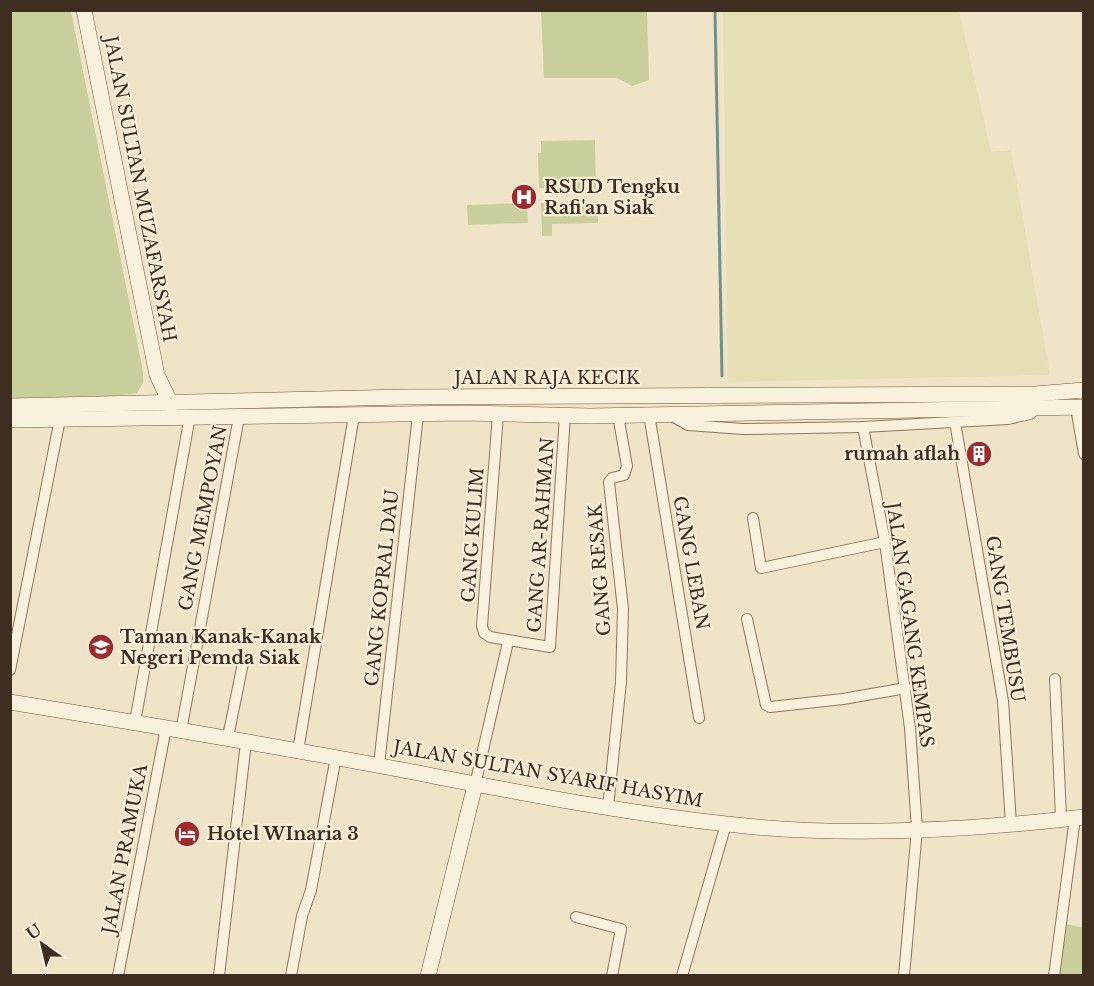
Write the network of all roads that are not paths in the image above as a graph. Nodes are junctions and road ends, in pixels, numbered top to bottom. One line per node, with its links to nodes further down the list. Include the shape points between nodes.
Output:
1 (84, 10): 2 (main road, JALAN SULTAN MUZAFARSYAH)
2 (157, 375): 5 (main road, JALAN SULTAN MUZAFARSYAH); 6 (main road)
3 (1083, 390): 4 (main road, JALAN RAJA KECIK)
4 (1035, 401): 5 (main road, JALAN RAJA KECIK, via 404,397); 8 (main road, JALAN RAJA KECIK); 10 (main road, JALAN RAJA KECIK); 21 (street, via 1032,413 1015,418)
5 (171, 404): 6 (main road, JALAN RAJA KECIK)
6 (142, 405): 9 (main road, JALAN RAJA KECIK)
7 (10, 406): 9 (main road, JALAN RAJA KECIK)
8 (1080, 407): 23 (street)
9 (29, 412): 19 (main road, JALAN RAJA KECIK); 20 (main road, JALAN RAJA KECIK)
10 (668, 413): 13 (main road, JALAN RAJA KECIK); 22 (street, via 681,423 698,427)
11 (418, 414): 12 (main road, JALAN RAJA KECIK); 14 (main road, JALAN RAJA KECIK); 40 (street, GANG KOPRAL DAU)
12 (498, 414): 15 (main road, JALAN RAJA KECIK); 27 (street, GANG KULIM, via 482,626 490,637)
13 (649, 414): 16 (main road, JALAN RAJA KECIK); 33 (street, GANG LEBAN)
14 (354, 415): 18 (main road, JALAN RAJA KECIK); 38 (street)
15 (565, 415): 16 (main road, JALAN RAJA KECIK); 27 (street, GANG AR-RAHMAN, via 550,647)
16 (618, 415): 42 (street, GANG RESAK, via 627,466 624,474 609,482 623,609 621,682)
17 (190, 416): 18 (main road, JALAN RAJA KECIK); 19 (main road, JALAN RAJA KECIK); 34 (street)
18 (239, 417): 35 (street, GANG MEMPOYAN)
19 (60, 419): 29 (street)
20 (10, 420)
21 (954, 422): 22 (street); 45 (street, GANG TEMBUSU, via 1004,701)
22 (863, 427): 25 (street, JALAN GAGANG KEMPAS)
23 (1083, 454)
24 (753, 518): 25 (street, via 762,568)
25 (885, 542): 31 (street, JALAN GAGANG KEMPAS)
26 (747, 619): 31 (street, via 763,700 770,707)
27 (508, 642): 41 (street, GANG AR-RAHMAN)
28 (244, 658): 36 (street)
29 (10, 670)
30 (1055, 680): 43 (street)
31 (906, 688): 46 (street, JALAN GAGANG KEMPAS)
32 (10, 702): 34 (main road, JALAN SULTAN SYARIF HASYIM)
33 (699, 718)
34 (135, 722): 35 (main road, JALAN SULTAN SYARIF HASYIM)
35 (173, 729): 36 (main road, JALAN SULTAN SYARIF HASYIM); 48 (street, JALAN PRAMUKA)
36 (228, 738): 37 (main road, JALAN SULTAN SYARIF HASYIM)
37 (246, 741): 38 (main road, JALAN SULTAN SYARIF HASYIM); 49 (street)
38 (298, 751): 39 (main road, JALAN SULTAN SYARIF HASYIM)
39 (336, 757): 40 (main road, JALAN SULTAN SYARIF HASYIM); 50 (street)
40 (378, 765): 41 (main road, JALAN SULTAN SYARIF HASYIM)
41 (475, 785): 42 (main road, JALAN SULTAN SYARIF HASYIM); 51 (main road)
42 (608, 807): 44 (main road, JALAN SULTAN SYARIF HASYIM)
43 (1073, 818): 45 (main road, JALAN SULTAN SYARIF HASYIM); 55 (street)
44 (726, 824): 46 (main road, JALAN SULTAN SYARIF HASYIM, via 830,831); 53 (street)
45 (1011, 824): 46 (main road, JALAN SULTAN SYARIF HASYIM)
46 (917, 830): 54 (street, JALAN GAGANG KEMPAS)
47 (576, 917): 52 (street, via 621,929)
48 (118, 975)
49 (219, 975)
50 (291, 975)
51 (428, 975)
52 (612, 975)
53 (682, 975)
54 (904, 975)
55 (1054, 975)

